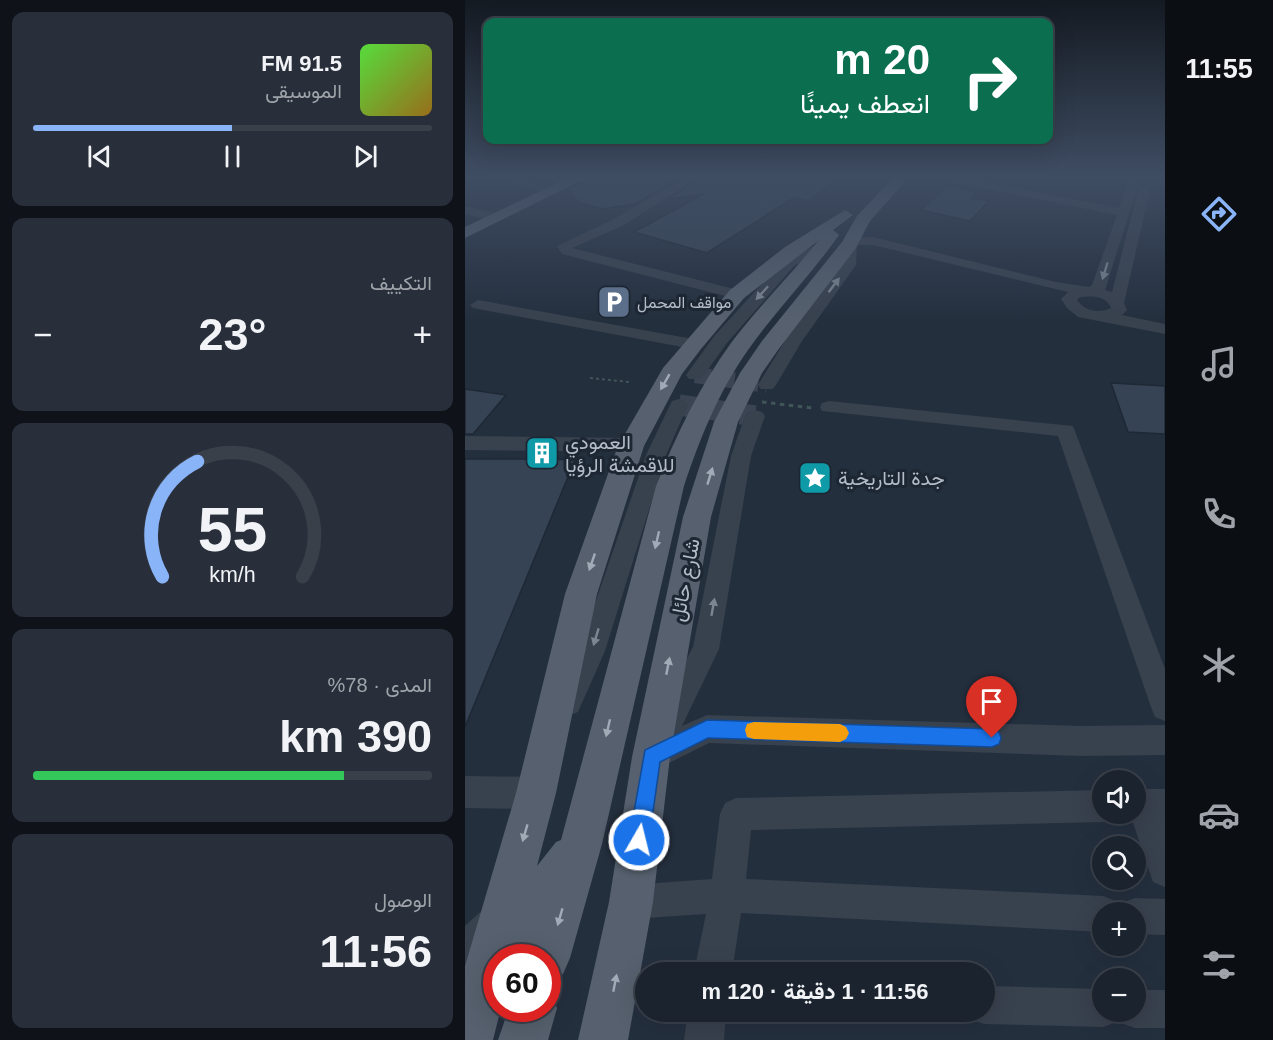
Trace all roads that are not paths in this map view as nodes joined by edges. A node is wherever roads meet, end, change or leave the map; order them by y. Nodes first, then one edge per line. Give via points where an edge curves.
1 (481, 225) edge
2 (613, 225) edge
3 (850, 225) edge
4 (856, 225) edge
5 (1119, 225) edge
6 (1137, 225) edge
7 (465, 233) edge
8 (842, 236) junction
9 (1091, 292) junction
10 (737, 294) junction
11 (1070, 303) junction
12 (1118, 304) junction
13 (478, 305) dead end
14 (1103, 316) junction
15 (1165, 320) edge
16 (1165, 329) edge
17 (693, 344) junction
18 (695, 375) dead end
19 (767, 385) dead end
20 (679, 405) dead end
21 (758, 408) road end
22 (824, 408) road end
23 (465, 443) edge
24 (633, 445) junction
25 (1165, 707) edge
26 (1165, 740) edge
27 (546, 751) junction
28 (651, 757) junction
29 (465, 792) edge
30 (536, 793) junction
31 (1148, 805) edge
32 (1092, 806) edge
33 (581, 844) junction
34 (1165, 870) edge
35 (727, 895) junction
36 (631, 902) junction
37 (1092, 913) edge
38 (1146, 916) edge
39 (1165, 917) edge
40 (500, 919) joint
41 (551, 944) edge
42 (475, 960) edge
43 (715, 962) edge
44 (995, 1005) edge
45 (1092, 1008) edge
46 (1146, 1009) edge
47 (1165, 1009) edge
48 (529, 1022) edge
49 (706, 1022) edge
50 (468, 1040) edge
51 (523, 1040) edge
52 (603, 1040) edge
53 (704, 1040) edge

1 - 7 main road
2 - 10 street via 564,246 567,251
3 - 8 main road, شارع حائل
4 - 8 main road, شارع حائل
5 -> 9 street via 1099,288
6 - 12 street
8 - 9 street
8 - 10 main road via 791,251
8 - 11 street via 867,250 1057,295
8 -> 18 street via 789,263 721,339
19 -> 8 street via 794,340 849,265
28 -> 8 main road, شارع حائل via 697,517 726,422 751,373
8 -> 33 main road, شارع حائل via 739,346 704,401 688,436 667,496
9 - 11 street via 1072,296
9 - 12 street via 1107,295
10 - 17 main road
11 - 14 street via 1087,314
12 - 14 street via 1116,313
12 - 15 street
13 - 17 street
14 - 16 street
17 -> 24 main road via 671,373
20 -> 27 street via 656,455 592,651
28 -> 21 street via 706,649 741,456
22 - 25 street via 1066,430
23 - 24 street
24 -> 27 main road via 581,594
26 - 28 street via 1081,741 707,729
27 - 30 main road
28 - 36 main road, شارع حائل
29 - 30 street
30 -> 40 main road
31 - 34 street
32 - 35 street via 735,814
33 -> 41 main road, شارع حائل
33 - 42 main road
35 - 36 street
35 - 37 street
35 - 43 street
52 -> 36 main road, شارع حائل
38 - 39 street
40 - 42 street
42 - 50 main road
44 - 45 street
46 - 47 street
48 - 51 main road
49 - 53 street

